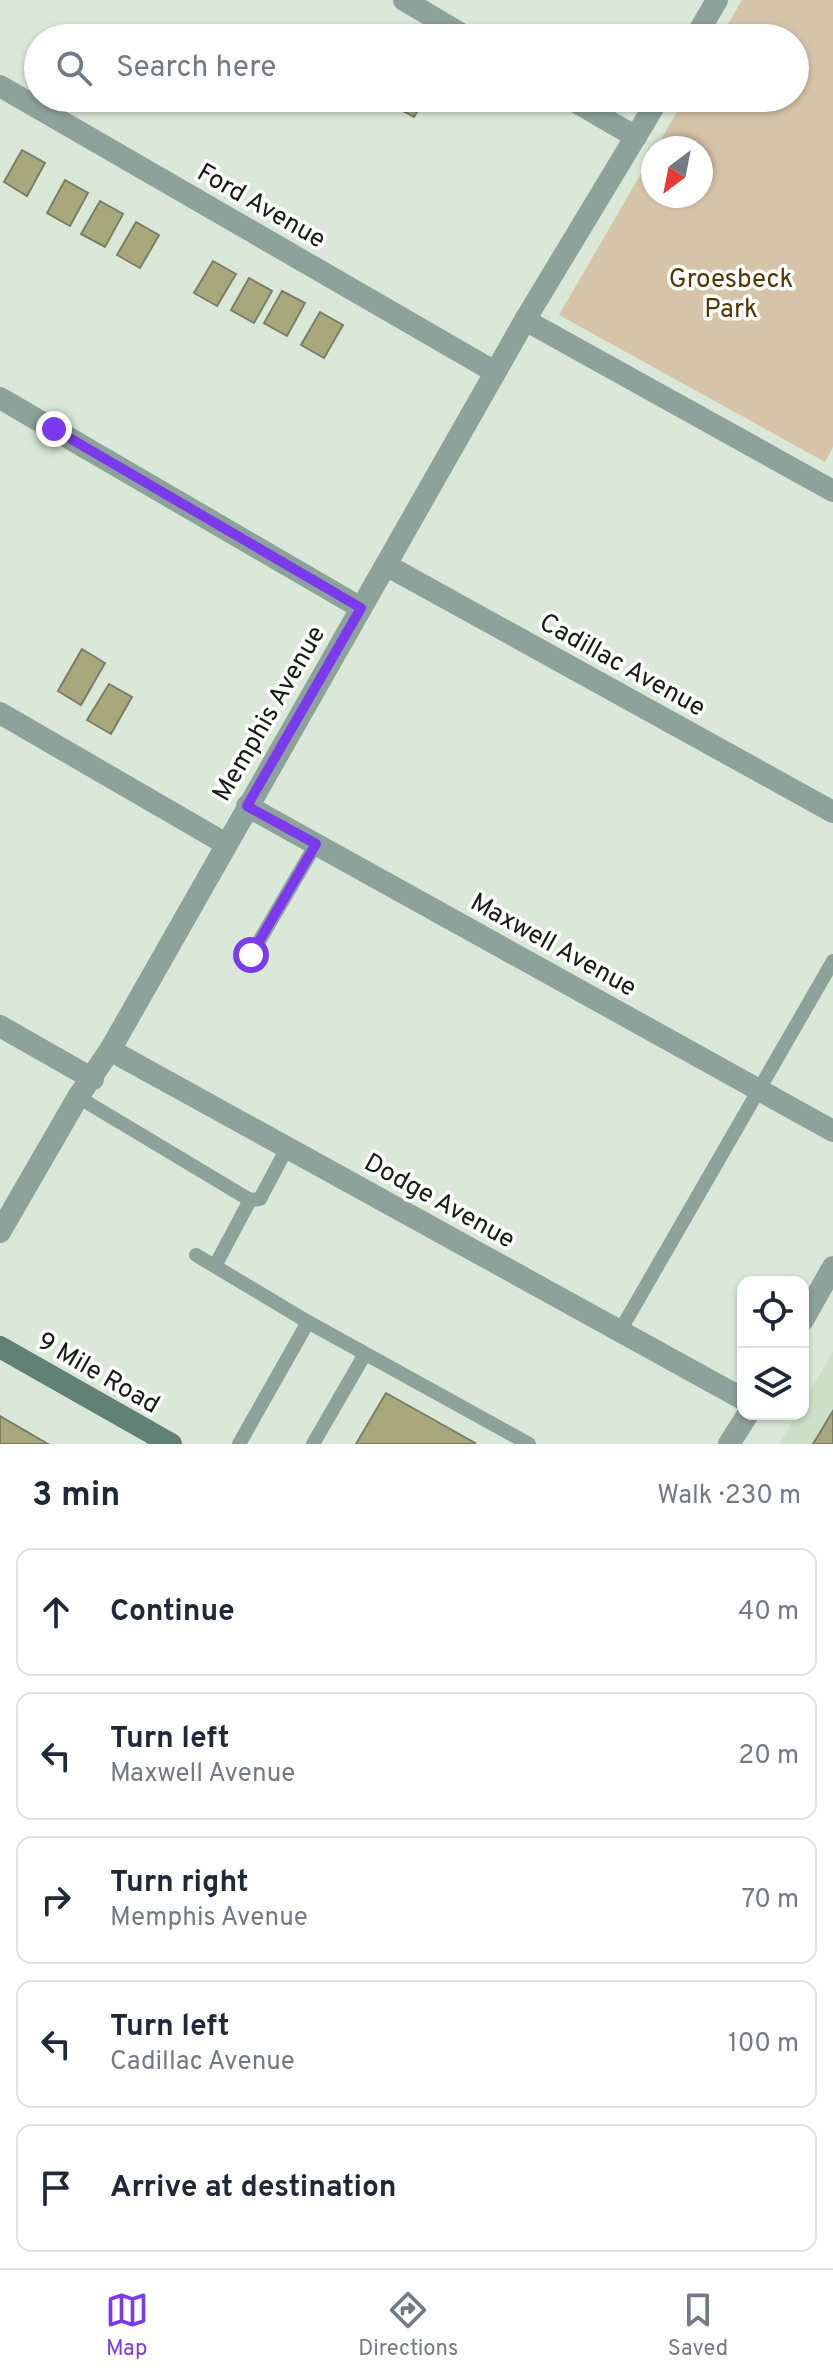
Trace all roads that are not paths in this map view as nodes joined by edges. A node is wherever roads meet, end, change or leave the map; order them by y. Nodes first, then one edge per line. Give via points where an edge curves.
1 (404, 0) edge
2 (717, 0) edge
3 (444, 24) edge
4 (703, 24) edge
5 (0, 86) edge
6 (24, 100) edge
7 (45, 112) edge
8 (593, 112) edge
9 (651, 112) edge
10 (636, 137) junction
11 (525, 320) junction
12 (495, 372) junction
13 (0, 398) edge
14 (833, 491) edge
15 (386, 565) junction
16 (361, 608) junction
17 (0, 713) edge
18 (247, 806) junction
19 (833, 812) edge
20 (226, 844) junction
21 (316, 844) junction
22 (251, 955) dead end
23 (833, 961) edge
24 (0, 1026) edge
25 (110, 1050) junction
26 (93, 1079) junction
27 (758, 1089) junction
28 (78, 1097) junction
29 (833, 1131) edge
30 (287, 1148) junction
31 (250, 1200) junction
32 (0, 1232) edge
33 (196, 1255) dead end
34 (215, 1266) junction
35 (833, 1267) edge
36 (809, 1309) edge
37 (308, 1322) junction
38 (620, 1331) junction
39 (0, 1347) edge
40 (365, 1354) junction
41 (737, 1396) edge
42 (744, 1420) edge
43 (171, 1444) edge
44 (239, 1444) edge
45 (313, 1444) edge
46 (529, 1444) edge
47 (729, 1444) edge

1 - 3 street
2 - 4 street
5 - 6 street, Ford Avenue
7 - 12 street, Ford Avenue
8 - 10 street
9 - 10 street, Memphis Avenue
10 - 11 street, Memphis Avenue
11 - 12 street, Memphis Avenue
11 - 14 street
12 - 15 street, Memphis Avenue
13 - 16 street
15 - 16 street, Memphis Avenue
15 - 19 street, Cadillac Avenue
16 - 18 street, Memphis Avenue
17 - 20 street
18 - 20 street, Memphis Avenue
18 - 21 street, Maxwell Avenue
20 - 25 street, Memphis Avenue
21 - 22 lane
21 - 27 street, Maxwell Avenue
23 - 27 lane
24 - 26 street
25 - 26 street, Memphis Avenue
25 - 30 street, Dodge Avenue
26 - 28 street, Memphis Avenue
27 - 29 street, Maxwell Avenue
27 - 38 lane
28 - 31 lane
28 - 32 street, Memphis Avenue
30 - 31 lane via 260,1199
30 - 38 street, Dodge Avenue
31 - 34 lane
33 - 34 lane
34 - 37 lane
35 - 36 street
37 - 40 lane
37 - 44 lane
38 - 41 street, Dodge Avenue
39 - 43 main road, 9 Mile Road
40 - 45 lane
40 - 46 lane
42 - 47 street

